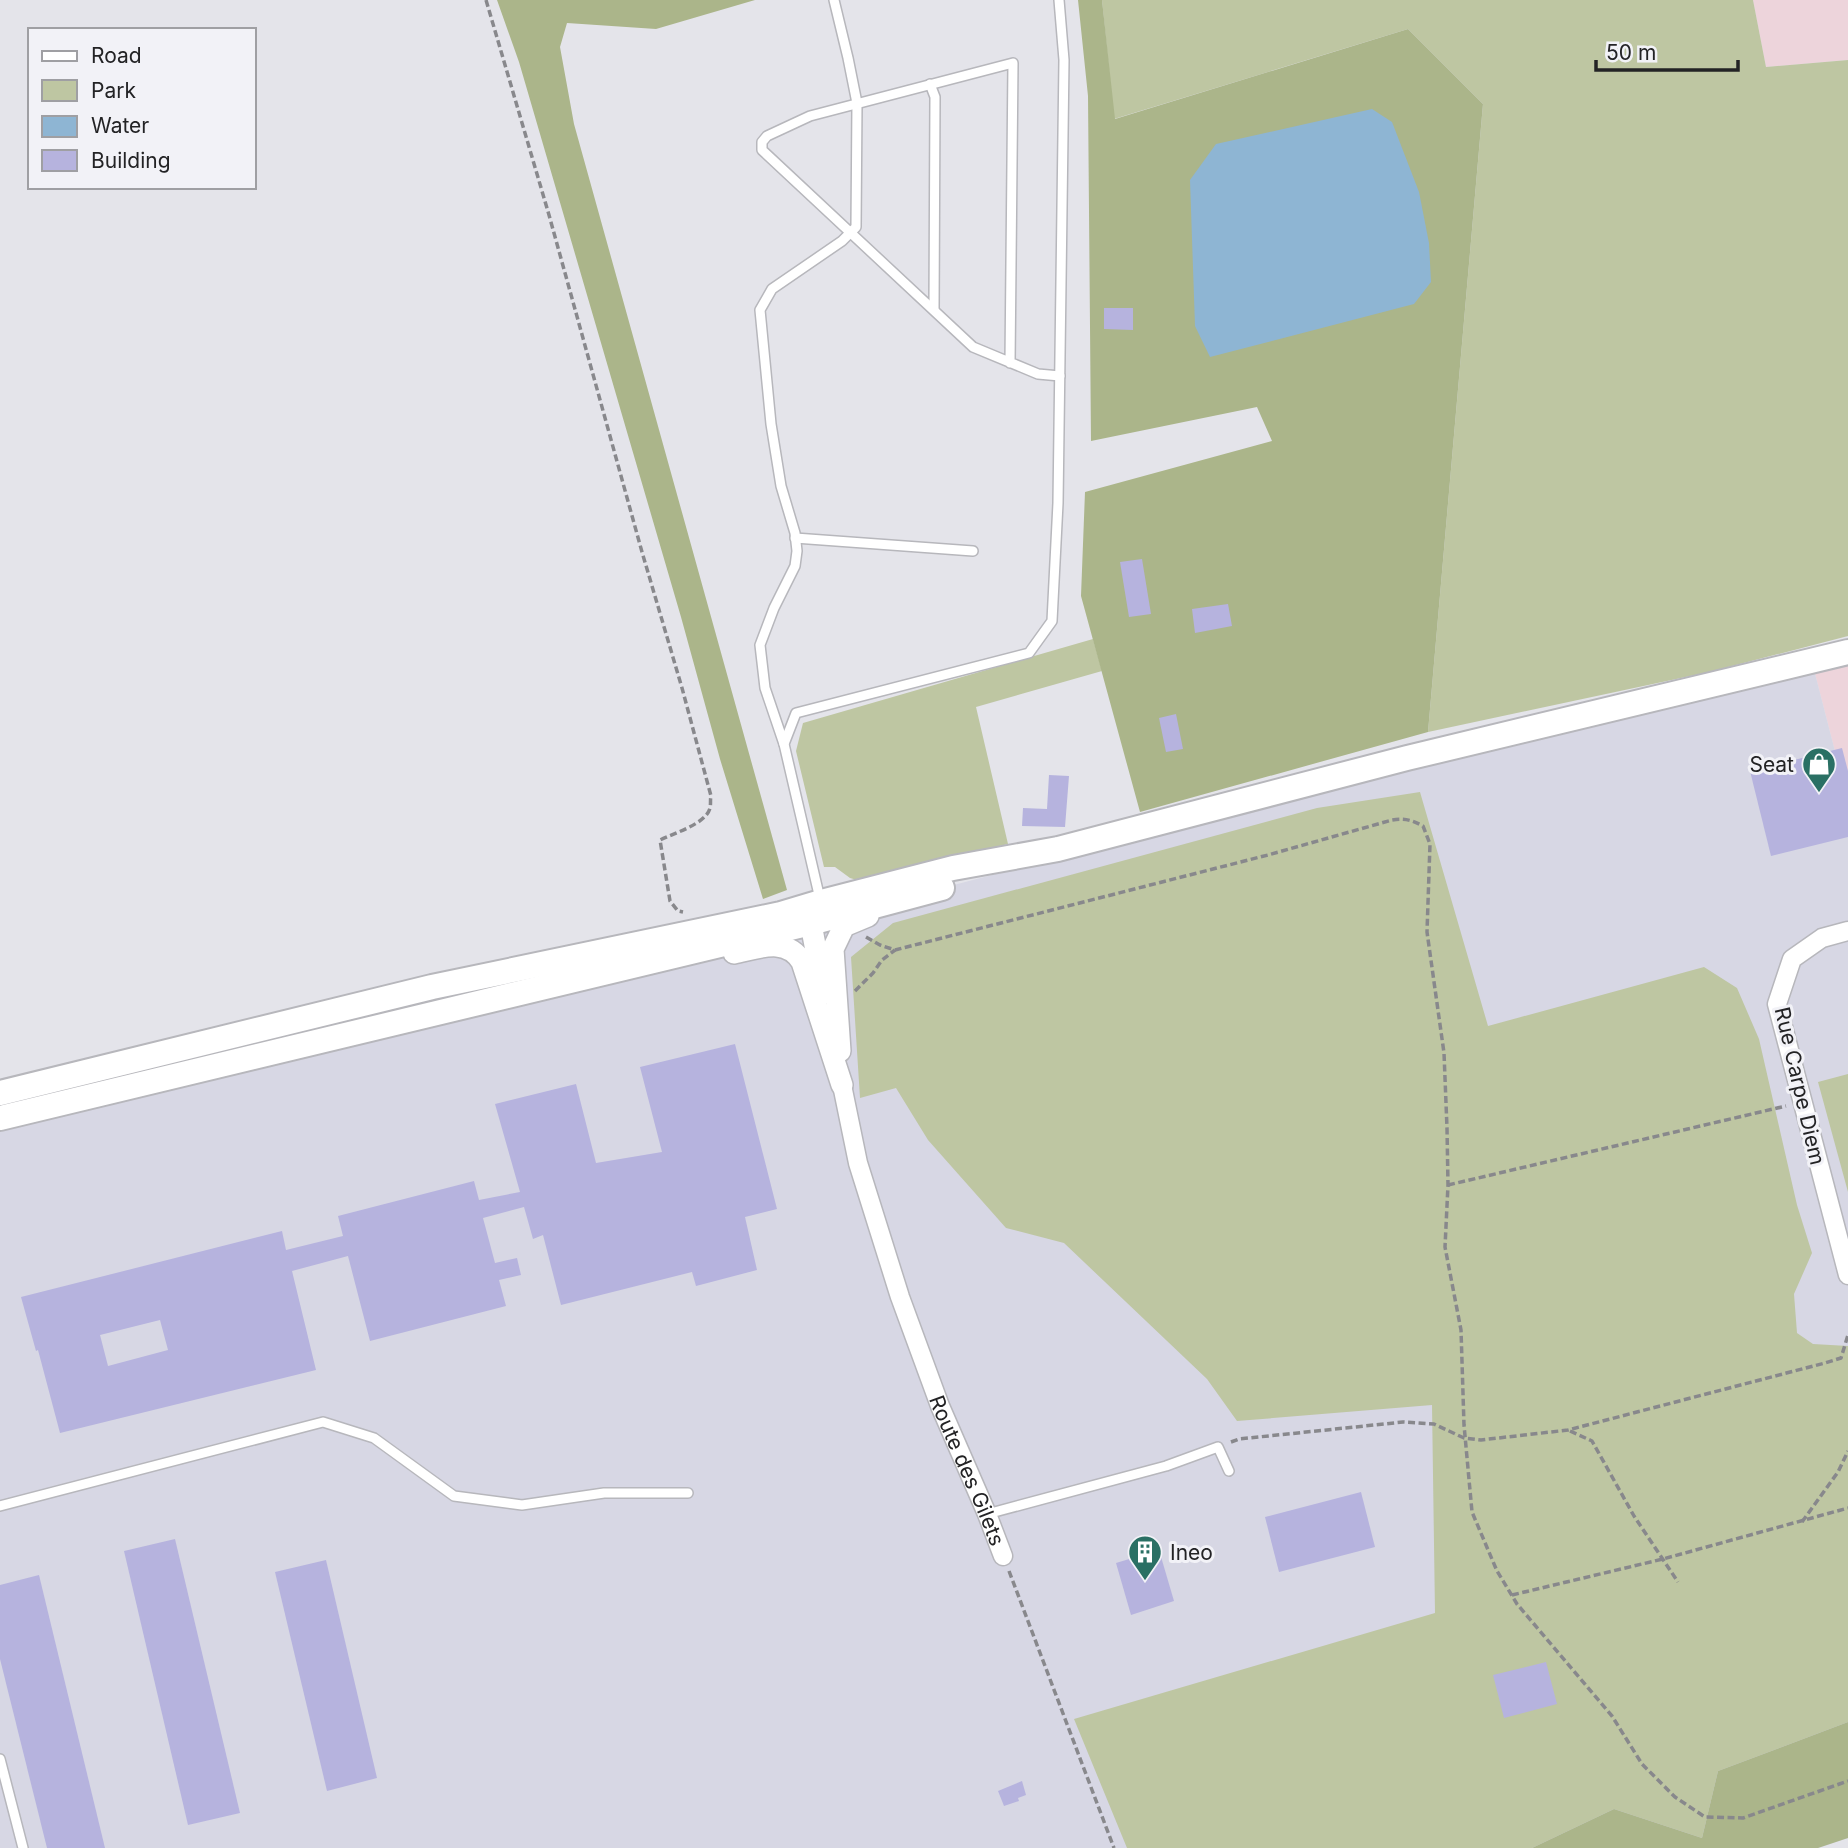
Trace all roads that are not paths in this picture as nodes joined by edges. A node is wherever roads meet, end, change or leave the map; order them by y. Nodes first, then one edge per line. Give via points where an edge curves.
1 (834, 0) edge
2 (1059, 0) edge
3 (930, 84) junction
4 (857, 103) junction
5 (850, 232) junction
6 (934, 310) junction
7 (1010, 363) junction
8 (1060, 376) junction
9 (795, 538) junction
10 (973, 551) dead end
11 (1848, 652) edge
12 (784, 744) junction
13 (1058, 849) junction
14 (923, 893) junction
15 (816, 912) junction
16 (1848, 930) edge
17 (656, 960) junction
18 (842, 1085) junction
19 (0, 1093) edge
20 (0, 1118) edge
21 (1848, 1275) edge
22 (1229, 1471) dead end
23 (688, 1493) dead end
24 (0, 1506) edge
25 (987, 1514) junction
26 (1003, 1556) road end
27 (0, 1759) edge
28 (23, 1848) edge

1 - 4 lane
2 - 8 lane via 1064,60
3 - 4 lane
3 - 6 lane via 935,97
3 - 7 lane via 1013,63
4 - 5 lane via 856,227
4 - 5 lane via 810,116 762,142 762,150
5 - 6 lane
5 - 9 lane via 772,289 760,310 781,486
6 - 7 lane via 974,347
7 - 8 lane via 1038,374
8 - 12 lane via 1052,621 1029,653 796,713
9 - 10 lane
9 - 12 lane via 795,566 760,645 765,688
11 - 13 main road via 1407,758
12 - 15 lane
13 - 14 main road
13 - 15 main road via 953,868
14 - 15 main road
14 - 18 street, Route des Gilets via 844,926 833,949
15 - 17 main road
15 - 18 street, Route des Gilets
15 - 19 main road via 781,914 432,987
16 - 21 street, Rue Carpe Diem via 1822,938 1792,958 1777,1004
17 - 18 street, Route des Gilets via 697,961 775,945 797,953
17 - 20 main road
18 - 25 street, Route des Gilets via 858,1163 900,1297
22 - 25 lane via 1218,1447 1166,1466
23 - 24 lane via 604,1493 522,1505 454,1496 374,1438 323,1422
25 - 26 street, Route des Gilets
27 - 28 lane

